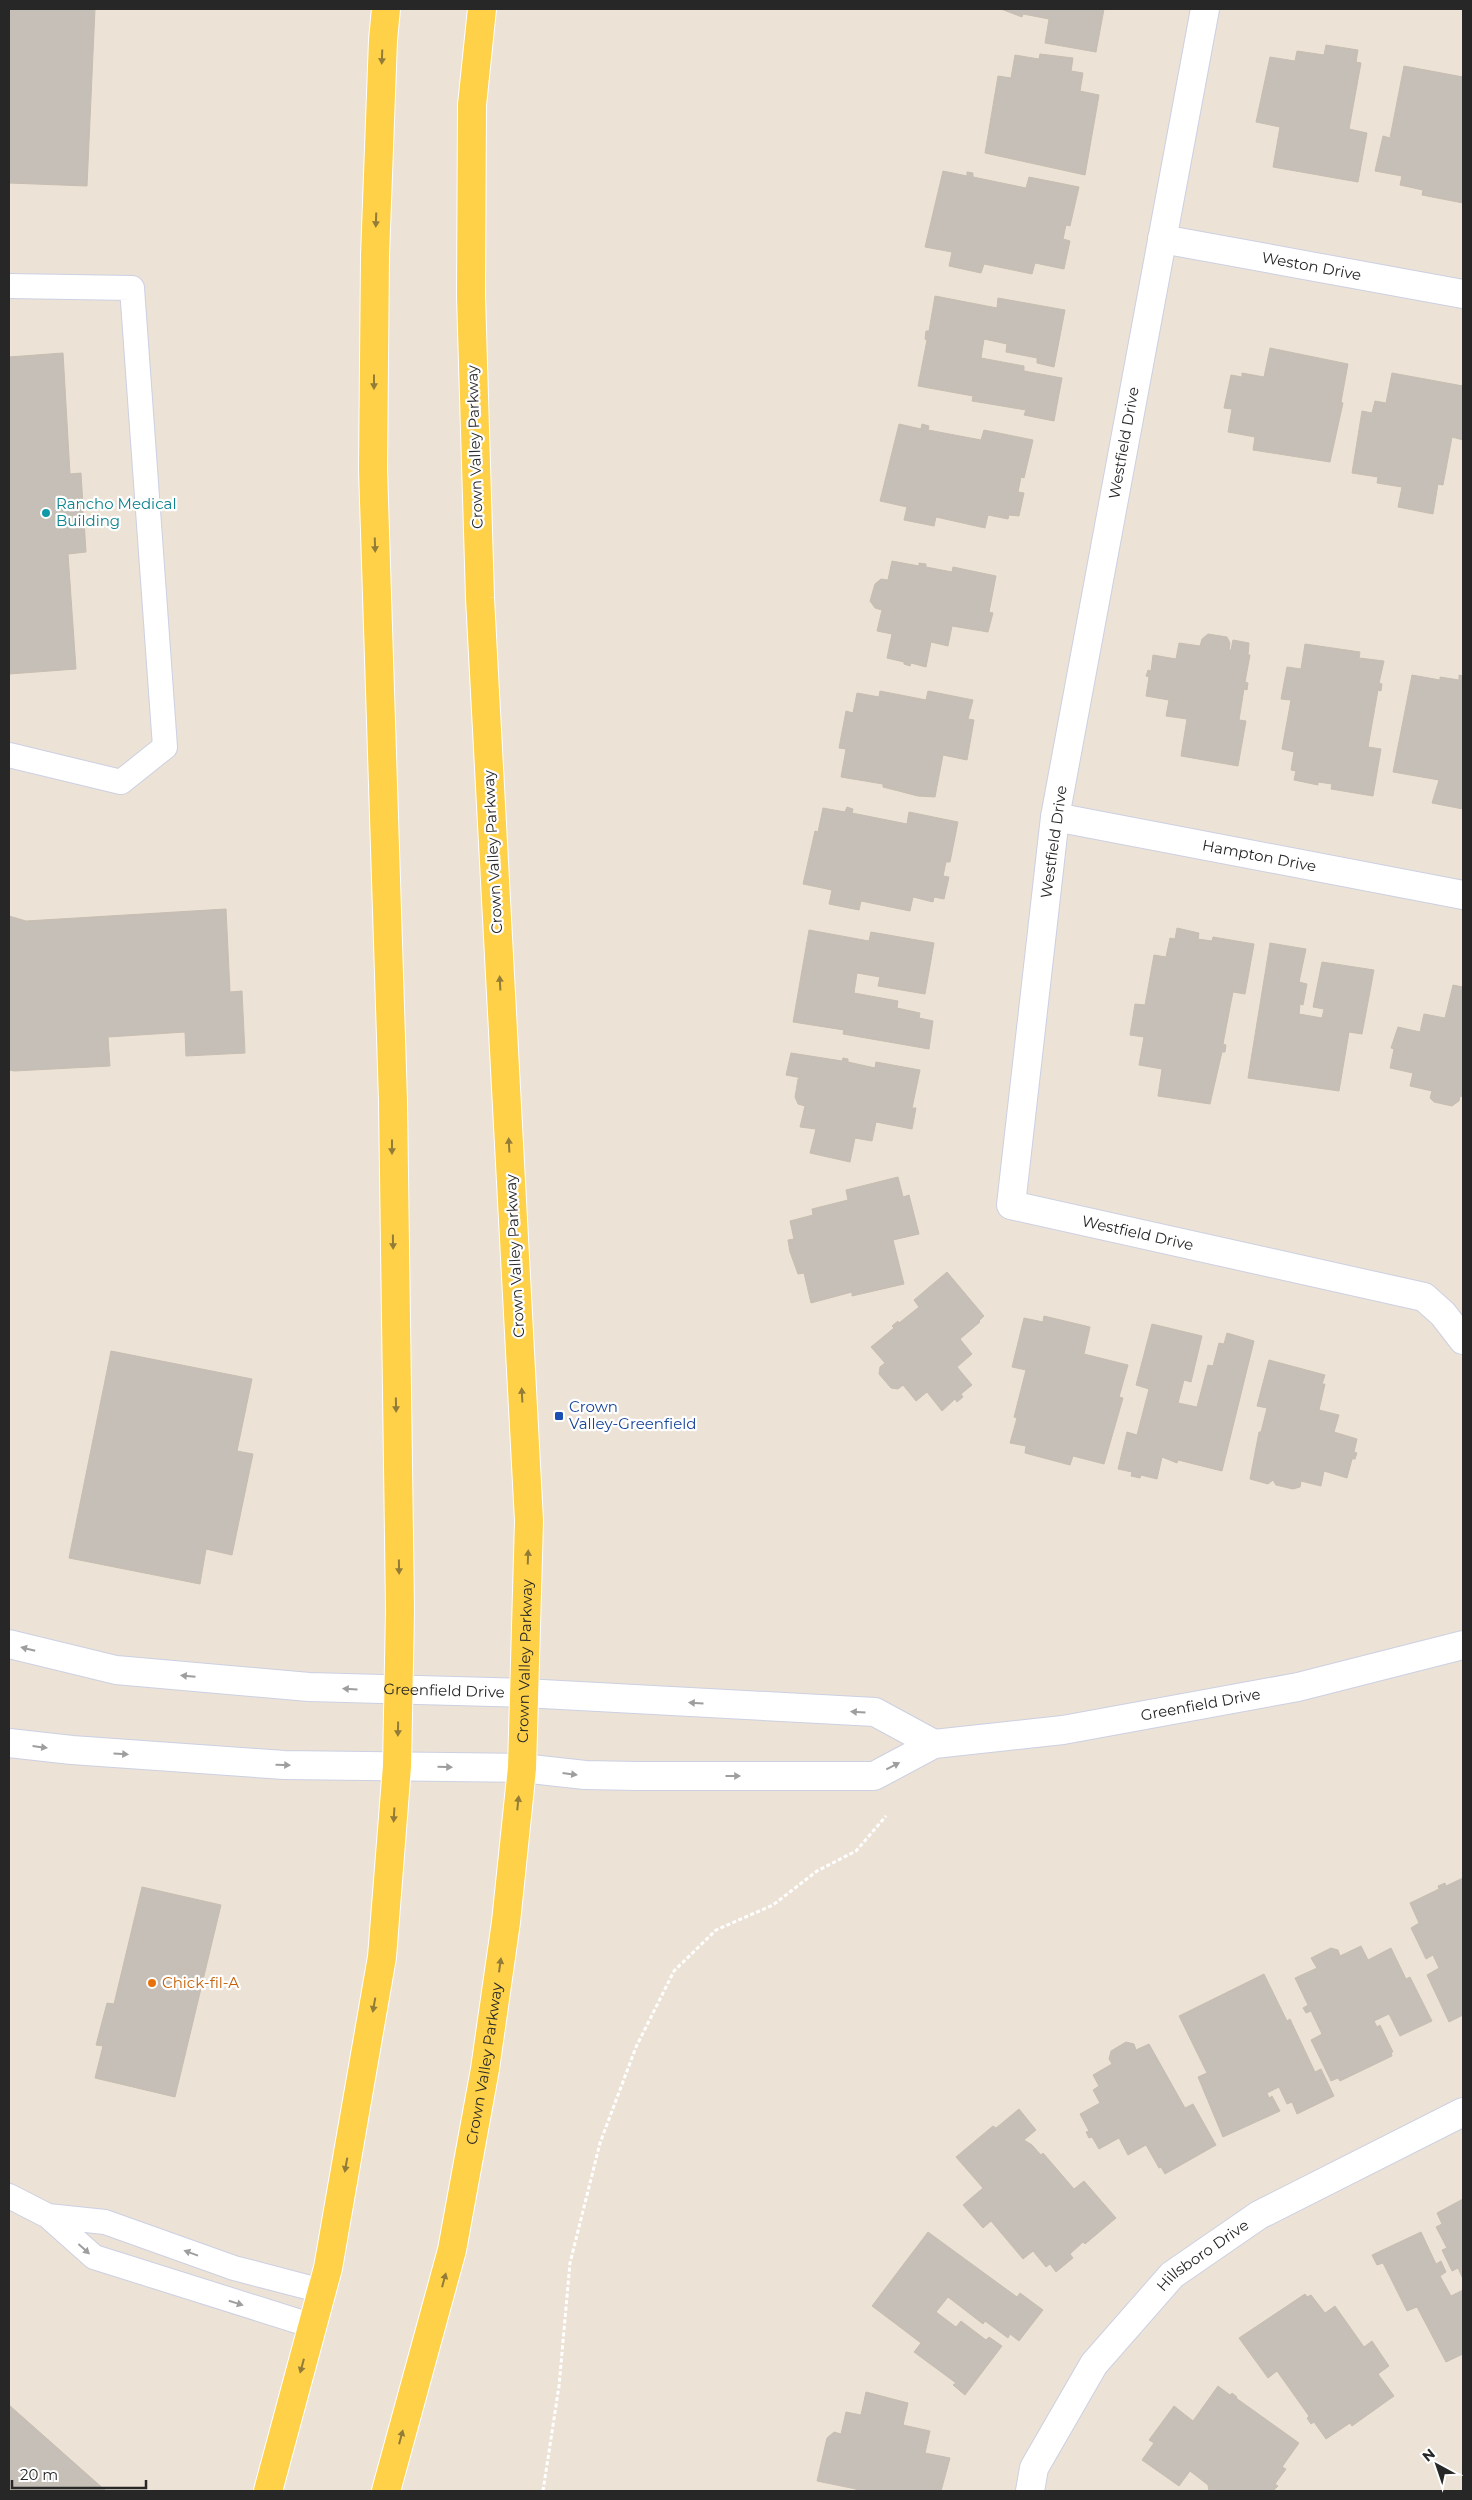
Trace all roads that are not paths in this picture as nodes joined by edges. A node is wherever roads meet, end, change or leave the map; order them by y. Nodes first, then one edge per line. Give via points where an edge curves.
1 (386, 9) edge
2 (482, 9) edge
3 (1205, 9) edge
4 (1162, 239) junction
5 (9, 286) edge
6 (1463, 294) edge
7 (9, 755) edge
8 (1055, 816) junction
9 (1463, 895) edge
10 (1463, 1340) edge
11 (9, 1644) edge
12 (1463, 1645) edge
13 (398, 1691) junction
14 (524, 1693) junction
15 (9, 1743) edge
16 (934, 1744) junction
17 (397, 1766) junction
18 (522, 1768) junction
19 (1463, 2112) edge
20 (9, 2196) edge
21 (48, 2216) junction
22 (322, 2291) junction
23 (313, 2326) junction
24 (268, 2491) edge
25 (386, 2491) edge
26 (1030, 2491) edge

1 -> 13 main road via 374,256 373,469 393,1101 400,1610
14 -> 2 main road, Crown Valley Parkway via 529,1521 480,598 471,296 472,104
3 - 4 street, Westfield Drive
4 - 6 street, Weston Drive
4 - 8 street, Westfield Drive
5 - 7 lane via 132,288 166,747 121,782
8 - 9 street, Hampton Drive
8 - 10 street, Westfield Drive via 1011,1205 1424,1297 1444,1314
13 -> 11 street, Greenfield Drive via 309,1687 116,1670
12 - 16 street, Greenfield Drive via 1268,1692 1063,1730
13 - 14 street, Greenfield Drive
13 -> 17 main road
16 -> 14 street, Greenfield Drive via 875,1712
14 - 18 main road, Crown Valley Parkway
15 -> 17 street, Greenfield Drive via 284,1765
18 -> 16 street, Greenfield Drive via 585,1775 874,1776
17 -> 18 street, Greenfield Drive
17 -> 22 main road via 382,1957
25 -> 18 main road, Crown Valley Parkway via 452,2250 485,2069 506,1922
19 - 26 street, Hillsboro Drive via 1259,2215 1172,2275 1094,2364 1034,2468
20 - 21 lane
22 -> 21 lane via 234,2268 105,2222
21 -> 23 lane via 94,2257
22 - 23 main road
23 -> 24 main road

